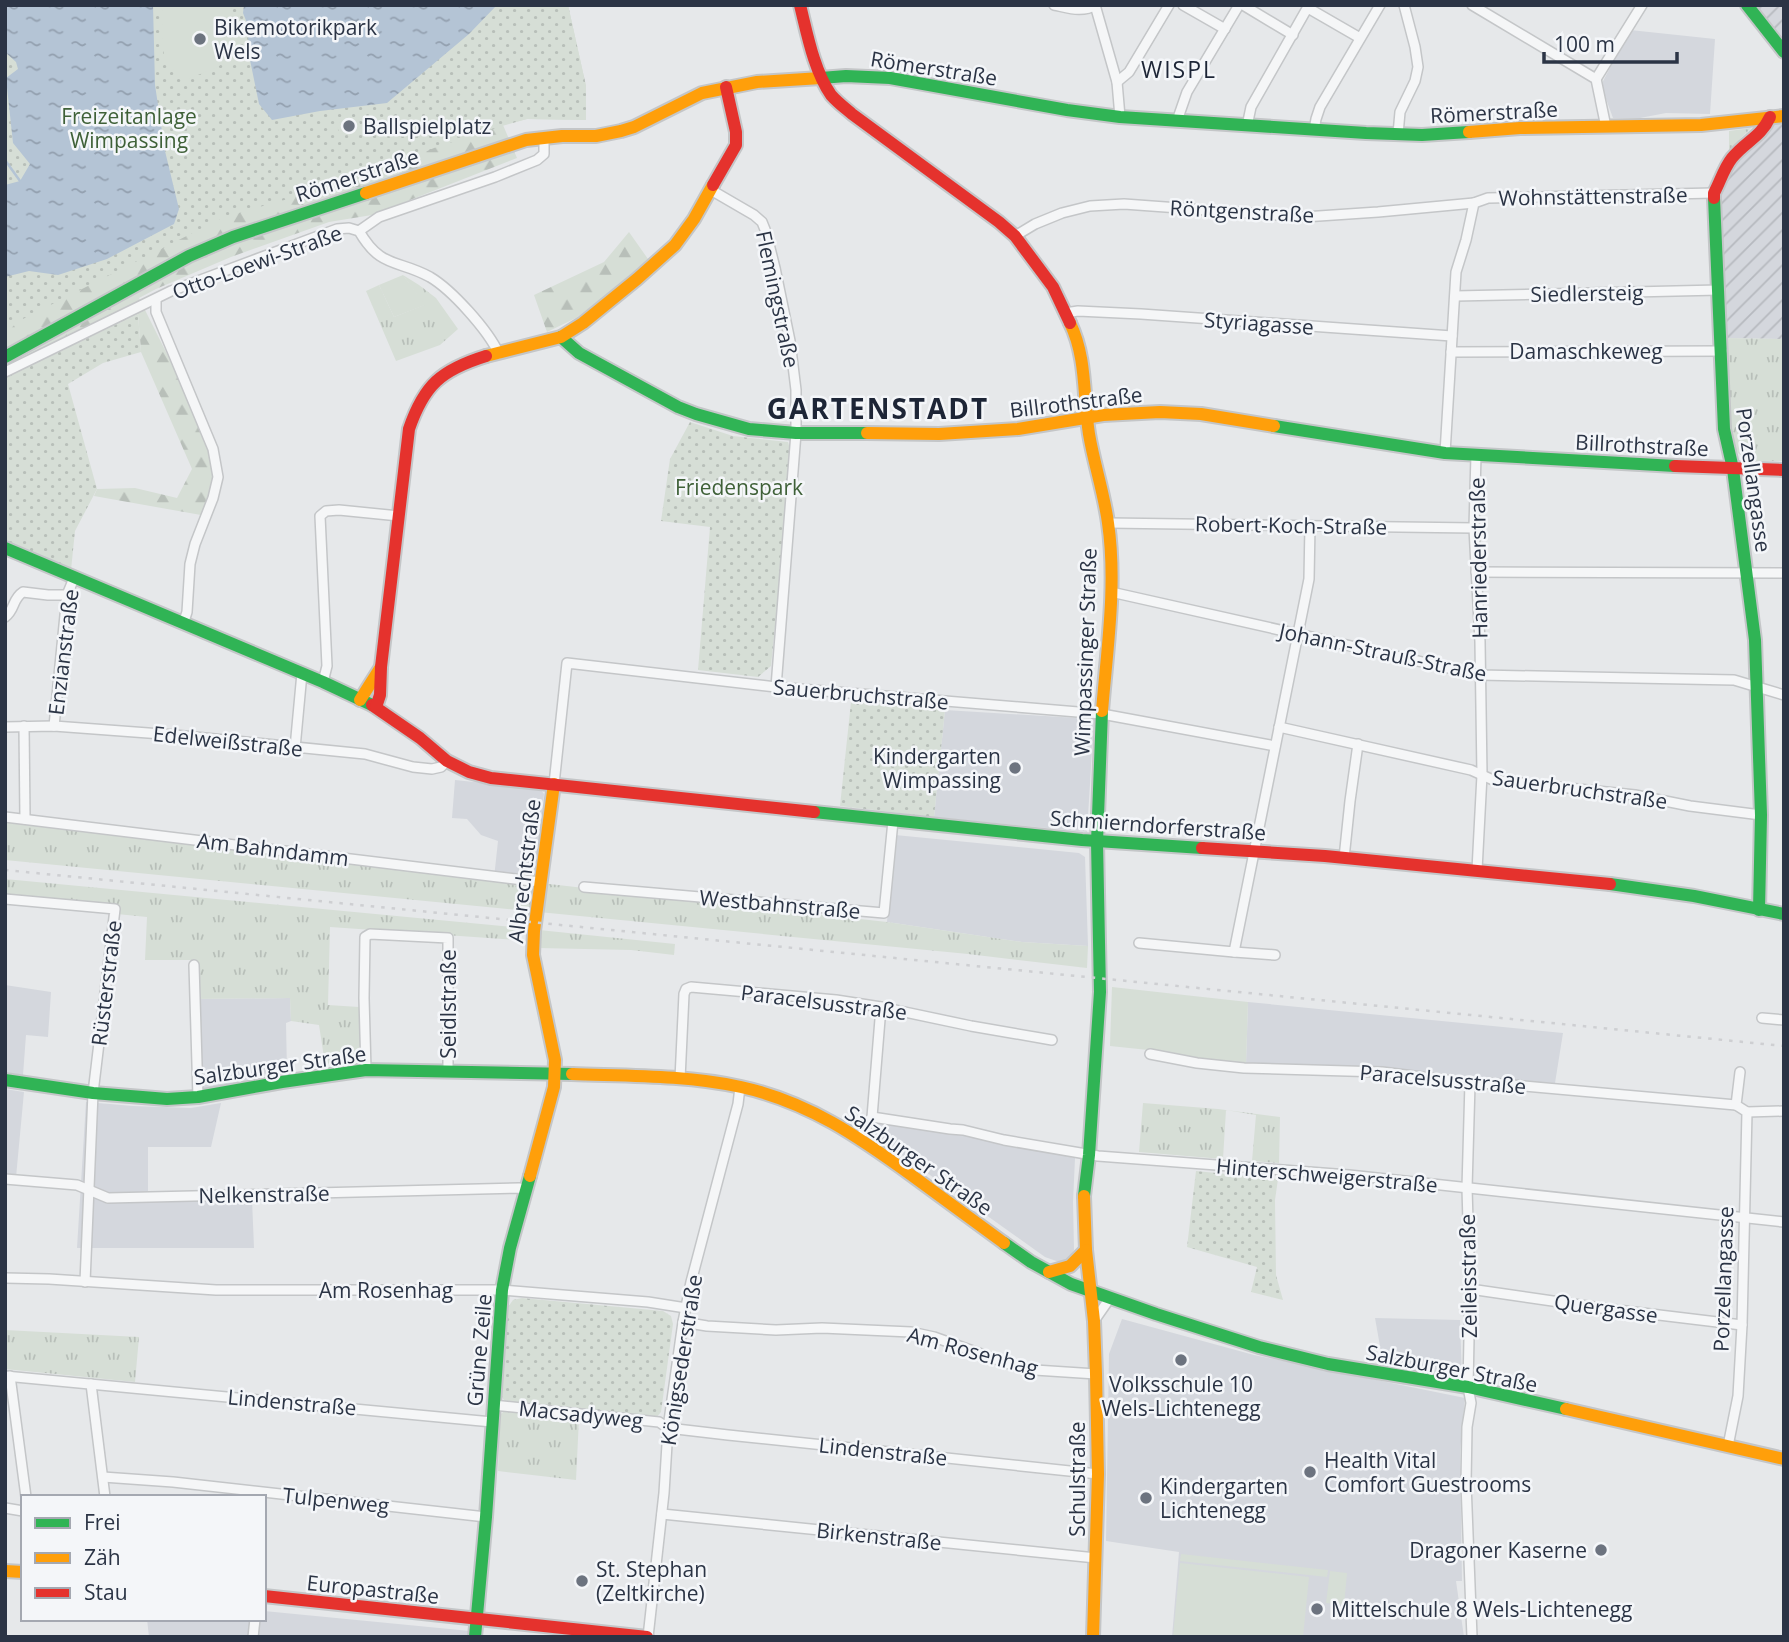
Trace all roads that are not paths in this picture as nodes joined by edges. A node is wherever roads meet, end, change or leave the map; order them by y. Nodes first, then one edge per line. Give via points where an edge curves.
1 (800, 5) edge
2 (1054, 5) edge
3 (1169, 5) edge
4 (1183, 5) edge
5 (1241, 5) edge
6 (1380, 5) edge
7 (1404, 5) edge
8 (1472, 5) edge
9 (1642, 5) edge
10 (1747, 5) edge
11 (1095, 6) edge
12 (1309, 7) edge
13 (1225, 29) junction
14 (1293, 34) junction
15 (1360, 38) junction
16 (1784, 52) edge
17 (821, 77) junction
18 (1596, 79) junction
19 (1117, 82) junction
20 (726, 87) junction
21 (1784, 116) edge
22 (1120, 117) junction
23 (1770, 117) junction
24 (1178, 121) junction
25 (1247, 126) junction
26 (1606, 127) junction
27 (1314, 130) junction
28 (1398, 134) junction
29 (544, 137) junction
30 (711, 190) junction
31 (1714, 193) junction
32 (1474, 203) junction
33 (359, 231) junction
34 (1015, 236) junction
35 (1719, 290) junction
36 (1455, 296) junction
37 (156, 300) junction
38 (1065, 313) junction
39 (1452, 336) junction
40 (561, 337) junction
41 (1721, 351) junction
42 (1451, 352) junction
43 (499, 354) junction
44 (5, 357) edge
45 (5, 372) edge
46 (1088, 417) junction
47 (796, 433) junction
48 (1445, 453) junction
49 (1476, 455) junction
50 (1732, 469) junction
51 (1784, 470) edge
52 (399, 516) junction
53 (1108, 523) junction
54 (1310, 525) junction
55 (1474, 528) junction
56 (5, 548) edge
57 (1476, 572) junction
58 (1747, 573) junction
59 (1784, 573) edge
60 (74, 578) junction
61 (1111, 592) junction
62 (67, 595) junction
63 (5, 618) edge
64 (183, 624) junction
65 (1297, 634) junction
66 (381, 667) junction
67 (302, 673) junction
68 (1480, 675) junction
69 (323, 682) junction
70 (1756, 686) junction
71 (776, 687) junction
72 (1784, 695) edge
73 (360, 700) junction
74 (376, 708) junction
75 (1102, 714) junction
76 (24, 726) junction
77 (54, 726) junction
78 (5, 727) edge
79 (1279, 727) junction
80 (1359, 744) junction
81 (1275, 746) junction
82 (295, 748) junction
83 (447, 761) junction
84 (1482, 775) junction
85 (554, 785) junction
86 (1761, 815) junction
87 (5, 817) edge
88 (25, 819) junction
89 (894, 821) junction
90 (1097, 842) junction
91 (1254, 851) junction
92 (1344, 858) junction
93 (1477, 870) junction
94 (540, 882) junction
95 (584, 887) dead end
96 (5, 899) edge
97 (1759, 910) junction
98 (1784, 914) edge
99 (1139, 943) dead end
100 (1234, 952) junction
101 (1275, 955) dead end
102 (194, 965) dead end
103 (881, 1007) junction
104 (1762, 1018) dead end
105 (1784, 1020) edge
106 (1052, 1040) dead end
107 (1150, 1054) dead end
108 (366, 1070) junction
109 (448, 1071) junction
110 (1740, 1072) dead end
111 (555, 1073) junction
112 (680, 1079) junction
113 (5, 1080) edge
114 (1470, 1083) junction
115 (740, 1087) junction
116 (93, 1093) junction
117 (198, 1097) junction
118 (1736, 1105) junction
119 (1784, 1111) edge
120 (1747, 1112) junction
121 (872, 1117) junction
122 (860, 1138) junction
123 (1089, 1155) junction
124 (5, 1179) edge
125 (1467, 1188) junction
126 (526, 1189) junction
127 (90, 1190) junction
128 (1744, 1218) junction
129 (1784, 1222) edge
130 (1086, 1250) junction
131 (1049, 1272) junction
132 (5, 1278) edge
133 (85, 1282) junction
134 (1470, 1289) junction
135 (502, 1290) junction
136 (1091, 1292) junction
137 (1110, 1298) junction
138 (686, 1308) junction
139 (1094, 1321) junction
140 (683, 1322) junction
141 (1742, 1325) junction
142 (1096, 1374) junction
143 (8, 1376) edge
144 (91, 1384) junction
145 (1468, 1387) junction
146 (493, 1405) junction
147 (492, 1422) junction
148 (668, 1428) junction
149 (1728, 1446) junction
150 (1784, 1459) edge
151 (1098, 1474) junction
152 (103, 1477) junction
153 (26, 1495) edge
154 (105, 1495) edge
155 (662, 1514) junction
156 (486, 1517) junction
157 (1096, 1558) junction
158 (266, 1596) edge
159 (477, 1620) junction
160 (475, 1637) edge
161 (647, 1637) edge
162 (1093, 1637) edge
163 (1472, 1637) edge

1 - 17 street, Wimpassinger Straße
2 - 11 street via 1080,10
3 - 19 street via 1129,72
4 - 13 street
5 - 13 street
5 - 14 street
6 - 15 street
7 - 28 street via 1418,67 1400,112
8 - 18 street
9 - 18 street
10 - 16 street
11 - 19 street
12 - 14 street
12 - 15 street
13 - 24 street via 1187,92
14 - 25 street via 1251,107
15 - 27 street via 1320,107
17 - 20 street, Römerstraße
17 - 22 street, Römerstraße via 890,78
17 - 34 street, Wimpassinger Straße via 832,96 852,114
18 - 26 street
19 - 22 street
20 - 29 street, Römerstraße via 702,93 621,131
20 - 30 street via 736,145
21 - 23 street, Römerstraße
22 - 24 street, Römerstraße
23 - 26 street, Römerstraße via 1701,125
23 - 31 street, Porzellangasse via 1764,130 1730,160
24 - 25 street, Römerstraße
25 - 27 street, Römerstraße
26 - 28 street, Römerstraße
27 - 28 street, Römerstraße
29 - 33 street, Otto-Loewi-Straße via 544,154 537,160 379,217
29 - 44 street, Römerstraße via 495,149 233,237 189,256
30 - 40 street via 675,245
30 - 47 street, Flemingstraße via 754,215 766,232 790,341
31 - 32 street, Wohnstättenstraße via 1488,198
31 - 35 street, Porzellangasse
32 - 34 street, Röntgenstraße via 1304,217 1124,204 1090,206 1062,213
32 - 36 street, Wohnstättenstraße via 1456,272
33 - 37 street, Otto-Loewi-Straße via 337,229
33 - 43 street, Otto-Loewi-Straße via 383,259 447,289
34 - 38 street, Wimpassinger Straße via 1053,288
35 - 36 street, Siedlersteig
35 - 41 street, Porzellangasse
36 - 39 street, Wohnstättenstraße
37 - 45 street, Otto-Loewi-Straße
37 - 64 street, Otto-Loewi-Straße via 156,312 214,449 218,477 194,544
38 - 39 street, Styriagasse via 1141,314
38 - 46 street, Wimpassinger Straße via 1078,340
39 - 42 street, Wohnstättenstraße
40 - 43 street
40 - 47 street, Billrothstraße via 579,353 684,410 749,429
41 - 42 street, Damaschkeweg
41 - 50 street, Porzellangasse via 1724,429
42 - 48 street, Wohnstättenstraße
43 - 52 street via 454,367 439,377 414,409
46 - 47 street, Billrothstraße via 992,432
46 - 48 street, Billrothstraße via 1191,413
46 - 53 street, Wimpassinger Straße
47 - 71 street, Flemingstraße
48 - 49 street, Billrothstraße
49 - 50 street, Billrothstraße
49 - 55 street, Hanriederstraße
50 - 51 street, Billrothstraße
50 - 58 street, Porzellangasse
52 - 66 street
52 - 69 street via 339,510 320,516 327,666
53 - 54 street, Robert-Koch-Straße
53 - 61 street, Wimpassinger Straße
54 - 55 street, Robert-Koch-Straße
54 - 65 street via 1309,579
55 - 57 street, Hanriederstraße
56 - 60 street, Albrechtstraße
57 - 58 street
57 - 68 street, Hanriederstraße
58 - 59 street
58 - 70 street, Porzellangasse
60 - 62 street, Enzianstraße
60 - 64 street, Albrechtstraße
61 - 65 street, Johann-Strauß-Straße
61 - 75 street, Wimpassinger Straße
62 - 63 street via 23,592
62 - 77 street, Enzianstraße
64 - 67 street, Albrechtstraße
65 - 68 street, Johann-Strauß-Straße
65 - 79 street
66 - 73 street
66 - 74 street
67 - 69 street, Albrechtstraße
67 - 82 street
68 - 70 street, Johann-Strauß-Straße via 1734,680
68 - 84 street, Hanriederstraße
69 - 73 street, Albrechtstraße
70 - 72 street, Johann-Strauß-Straße
70 - 86 street, Porzellangasse
71 - 75 street, Sauerbruchstraße
71 - 85 street, Sauerbruchstraße via 567,663
73 - 74 street, Albrechtstraße
74 - 83 street, Albrechtstraße
75 - 81 street, Sauerbruchstraße
75 - 90 street, Wimpassinger Straße
76 - 77 street, Edelweißstraße
76 - 78 street, Edelweißstraße
76 - 88 street, Enzianstraße
77 - 82 street, Edelweißstraße
79 - 80 street, Sauerbruchstraße
79 - 81 street
80 - 84 street, Sauerbruchstraße
80 - 92 street
81 - 91 street
82 - 83 street, Edelweißstraße via 365,754 432,769
83 - 85 street, Albrechtstraße via 491,778
84 - 86 street, Sauerbruchstraße
84 - 93 street, Hanriederstraße
85 - 89 street, Schmierndorferstraße
85 - 94 street, Albrechtstraße
86 - 97 street, Porzellangasse
87 - 88 street, Am Bahndamm
88 - 94 street, Am Bahndamm
89 - 90 street, Schmierndorferstraße
89 - 95 street, Westbahnstraße via 884,913
90 - 91 street, Schmierndorferstraße
90 - 123 street, Wimpassinger Straße via 1100,992
91 - 92 street, Schmierndorferstraße
91 - 100 street
92 - 93 street, Schmierndorferstraße
93 - 97 street, Schmierndorferstraße via 1638,887
94 - 111 street, Albrechtstraße via 533,955
96 - 116 street, Rüsterstraße via 115,909
97 - 98 street, Schmierndorferstraße
99 - 100 street
100 - 101 street
102 - 117 street
103 - 106 street, Paracelsusstraße
103 - 112 street, Paracelsusstraße via 691,986 684,994
103 - 121 street
104 - 105 street
107 - 114 street, Paracelsusstraße via 1244,1068 1382,1072
108 - 109 street, Salzburger Straße
108 - 109 street, Seidlstraße via 365,937 370,934 448,938
108 - 117 street, Salzburger Straße
109 - 111 street, Salzburger Straße
110 - 118 street
111 - 112 street, Salzburger Straße
111 - 126 street, Grüne Zeile
112 - 115 street, Salzburger Straße
113 - 116 street, Salzburger Straße
114 - 118 street, Paracelsusstraße
114 - 125 street, Zeileisstraße
115 - 122 street, Salzburger Straße via 800,1106
115 - 138 street, Königsederstraße
116 - 117 street, Salzburger Straße
116 - 127 street
118 - 120 street
119 - 120 street
120 - 128 street, Porzellangasse
121 - 122 street
121 - 123 street, Hinterschweigerstraße
122 - 131 street, Salzburger Straße
123 - 125 street, Hinterschweigerstraße
123 - 130 street, Wimpassinger Straße via 1083,1202
124 - 127 street, Nelkenstraße
125 - 128 street, Hinterschweigerstraße
125 - 134 street, Zeileisstraße
126 - 127 street, Nelkenstraße via 108,1198
126 - 135 street, Grüne Zeile
127 - 133 street
128 - 129 street, Hinterschweigerstraße
128 - 141 street, Porzellangasse
130 - 131 street via 1070,1266
130 - 136 street, Wimpassinger Straße
131 - 136 street, Salzburger Straße
132 - 133 street, Am Rosenhag
133 - 135 street, Am Rosenhag via 216,1290
134 - 141 street, Quergasse
134 - 145 street, Zeileisstraße
135 - 138 street, Am Rosenhag
135 - 146 street, Grüne Zeile
136 - 137 street, Salzburger Straße
136 - 139 street, Schulstraße
137 - 139 street
137 - 145 street, Salzburger Straße via 1261,1348
138 - 140 street, Königsederstraße
139 - 142 street, Schulstraße
140 - 142 street, Am Rosenhag via 776,1330 911,1332 1018,1367
140 - 148 street, Königsederstraße
141 - 149 street, Porzellangasse via 1738,1396
142 - 151 street, Schulstraße
143 - 144 street, Lindenstraße
143 - 153 street
144 - 147 street, Lindenstraße
144 - 152 street
145 - 149 street, Salzburger Straße
145 - 163 street, Zeileisstraße via 1466,1483
146 - 147 street, Grüne Zeile
146 - 148 street, Macsadyweg via 659,1422
147 - 156 street, Grüne Zeile
148 - 151 street, Lindenstraße
148 - 155 street, Königsederstraße
149 - 150 street, Salzburger Straße
151 - 157 street, Schulstraße
152 - 154 street
152 - 156 street, Tulpenweg
155 - 157 street, Birkenstraße
155 - 161 street, Königsederstraße
156 - 159 street, Grüne Zeile
157 - 162 street, Schulstraße
158 - 159 street, Europastraße
159 - 160 street, Grüne Zeile
159 - 161 street, Europastraße

